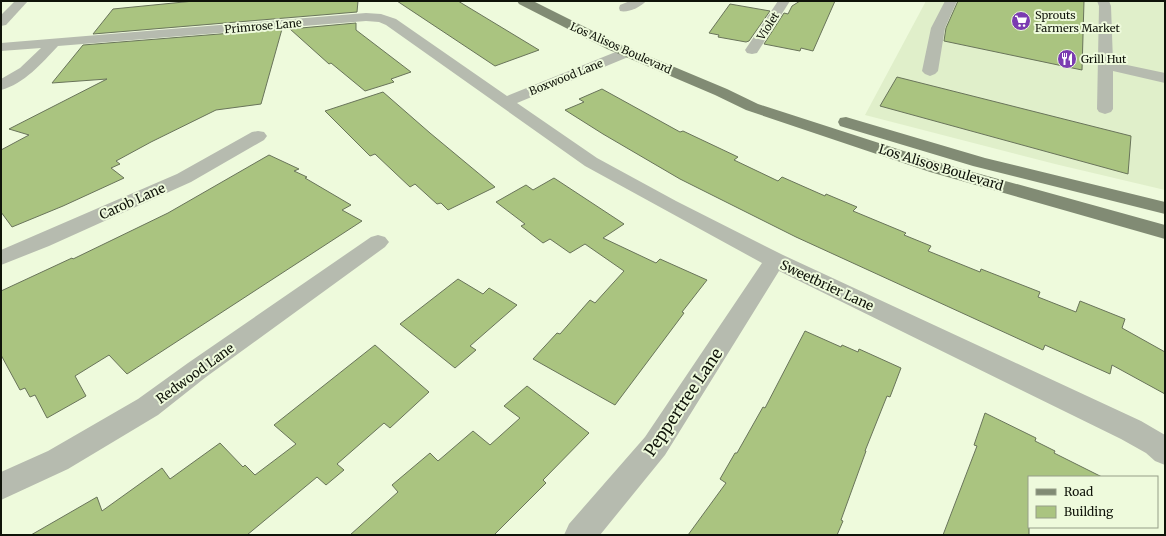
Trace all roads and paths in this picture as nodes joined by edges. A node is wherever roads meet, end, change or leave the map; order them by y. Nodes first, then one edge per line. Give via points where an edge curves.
1 (22, 1) edge
2 (523, 1) edge
3 (640, 1) edge
4 (784, 1) edge
5 (951, 1) edge
6 (1103, 1) edge
7 (625, 8) dead end
8 (1, 22) edge
9 (55, 42) junction
10 (612, 46) junction
11 (1, 47) edge
12 (752, 50) dead end
13 (628, 52) junction
14 (1106, 65) junction
15 (930, 70) dead end
16 (1165, 78) edge
17 (1, 85) edge
18 (722, 92) junction
19 (499, 98) junction
20 (1104, 109) dead end
21 (258, 136) dead end
22 (1165, 208) edge
23 (1165, 232) edge
24 (378, 242) dead end
25 (1, 258) edge
26 (775, 260) junction
27 (1165, 452) edge
28 (1, 486) edge
29 (580, 535) edge

1 - 8 street
2 - 10 main road, Los Alisos Boulevard
3 - 7 street
4 - 12 street, Violet
5 - 15 street via 938,28
6 - 14 street
9 - 11 street, Primrose Lane
9 - 17 street via 25,71
9 - 19 street, Primrose Lane via 366,17 381,18 391,22
10 - 13 main road, Los Alisos Boulevard
10 - 19 street, Boxwood Lane
13 - 18 main road, Los Alisos Boulevard
13 - 19 street, Boxwood Lane
14 - 16 street
14 - 20 street
18 - 22 main road, Los Alisos Boulevard via 760,94 816,114 979,162
18 - 23 main road, Los Alisos Boulevard via 752,107 937,168
19 - 26 street, Sweetbrier Lane via 591,162
21 - 25 street, Carob Lane via 184,178
24 - 28 street, Redwood Lane via 148,407 58,460
26 - 27 street, Sweetbrier Lane via 1132,430
26 - 29 street, Peppertree Lane via 656,446

